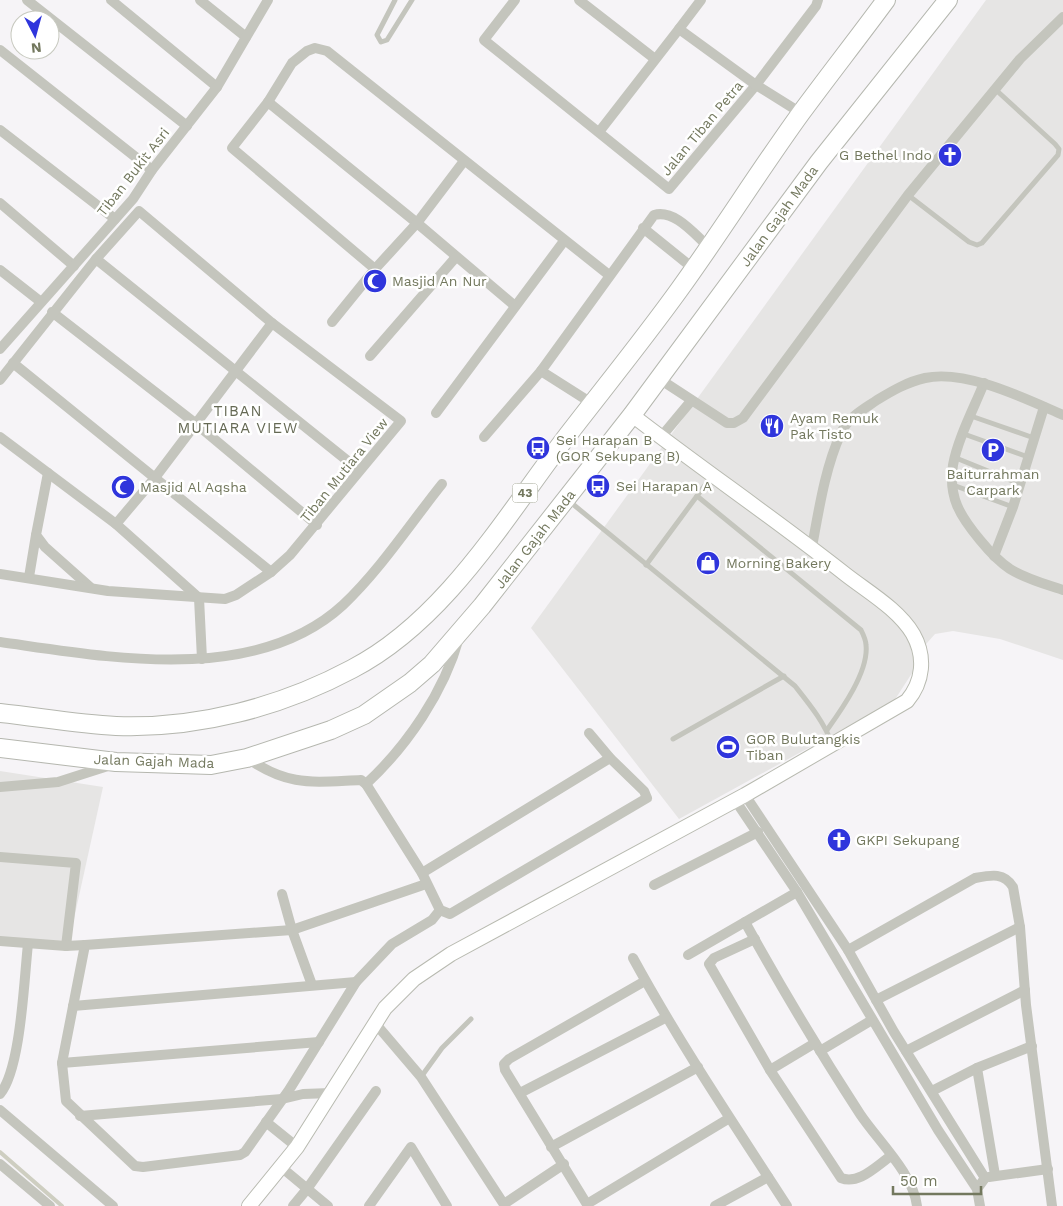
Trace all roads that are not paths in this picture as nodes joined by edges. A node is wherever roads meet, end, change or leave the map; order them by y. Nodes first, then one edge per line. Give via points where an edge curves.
1 (27, 0) edge
2 (111, 0) edge
3 (200, 0) edge
4 (268, 0) edge
5 (395, 0) edge
6 (412, 0) edge
7 (515, 0) edge
8 (579, 0) edge
9 (701, 0) edge
10 (818, 0) edge
11 (886, 0) edge
12 (948, 0) edge
13 (1063, 17) edge
14 (679, 29) junction
15 (246, 37) junction
16 (0, 50) edge
17 (655, 59) junction
18 (756, 85) junction
19 (217, 87) junction
20 (996, 90) junction
21 (268, 102) junction
22 (801, 113) junction
23 (187, 126) junction
24 (0, 130) edge
25 (599, 132) junction
26 (464, 161) junction
27 (152, 170) junction
28 (908, 195) junction
29 (0, 203) edge
30 (115, 219) junction
31 (417, 223) junction
32 (643, 228) junction
33 (564, 241) junction
34 (709, 247) junction
35 (456, 257) junction
36 (96, 259) junction
37 (74, 266) junction
38 (375, 268) junction
39 (694, 269) junction
40 (0, 270) edge
41 (609, 275) junction
42 (41, 302) junction
43 (515, 306) junction
44 (52, 312) junction
45 (332, 322) dead end
46 (272, 323) junction
47 (1, 349) edge
48 (370, 356) dead end
49 (14, 363) junction
50 (541, 371) junction
51 (235, 372) junction
52 (658, 378) junction
53 (0, 380) edge
54 (984, 383) junction
55 (692, 401) junction
56 (593, 404) junction
57 (1044, 407) junction
58 (436, 413) dead end
59 (632, 415) junction
60 (1063, 415) edge
61 (971, 416) junction
62 (195, 424) junction
63 (964, 434) junction
64 (0, 437) edge
65 (484, 437) dead end
66 (661, 437) junction
67 (1034, 438) junction
68 (1029, 457) junction
69 (956, 458) junction
70 (359, 470) junction
71 (48, 473) junction
72 (712, 476) junction
73 (154, 479) junction
74 (442, 484) dead end
75 (1020, 484) junction
76 (952, 485) junction
77 (697, 496) junction
78 (566, 499) junction
79 (1013, 508) junction
80 (116, 524) junction
81 (317, 525) junction
82 (36, 535) junction
83 (812, 547) junction
84 (994, 556) junction
85 (646, 565) junction
86 (271, 572) junction
87 (0, 574) edge
88 (29, 577) junction
89 (91, 588) junction
90 (1063, 590) edge
91 (199, 598) junction
92 (460, 632) junction
93 (0, 642) edge
94 (202, 659) junction
95 (784, 676) junction
96 (0, 713) edge
97 (827, 730) junction
98 (589, 733) dead end
99 (673, 739) dead end
100 (832, 745) junction
101 (0, 748) edge
102 (247, 758) junction
103 (610, 758) junction
104 (116, 762) junction
105 (366, 784) junction
106 (0, 787) edge
107 (740, 798) junction
108 (758, 832) junction
109 (0, 857) edge
110 (422, 873) junction
111 (426, 884) junction
112 (654, 885) dead end
113 (797, 892) junction
114 (282, 894) dead end
115 (440, 910) junction
116 (745, 922) junction
117 (1020, 927) junction
118 (292, 930) junction
119 (754, 939) junction
120 (0, 941) edge
121 (28, 944) junction
122 (85, 945) junction
123 (66, 946) junction
124 (848, 950) junction
125 (688, 955) dead end
126 (633, 958) dead end
127 (646, 981) junction
128 (356, 982) junction
129 (312, 985) junction
130 (1025, 990) junction
131 (876, 1000) junction
132 (73, 1006) junction
133 (665, 1018) junction
134 (472, 1019) dead end
135 (872, 1020) junction
136 (375, 1023) junction
137 (319, 1042) junction
138 (1032, 1046) junction
139 (818, 1047) junction
140 (906, 1051) junction
141 (62, 1063) junction
142 (698, 1067) junction
143 (977, 1068) junction
144 (770, 1070) junction
145 (422, 1077) junction
146 (376, 1090) dead end
147 (932, 1091) junction
148 (331, 1093) junction
149 (520, 1093) junction
150 (0, 1094) edge
151 (282, 1099) junction
152 (0, 1110) edge
153 (80, 1116) junction
154 (728, 1119) junction
155 (266, 1122) junction
156 (297, 1147) junction
157 (551, 1147) junction
158 (891, 1156) junction
159 (0, 1164) edge
160 (564, 1164) junction
161 (281, 1167) junction
162 (1048, 1169) junction
163 (990, 1176) junction
164 (768, 1177) junction
165 (307, 1189) junction
166 (977, 1189) junction
167 (38, 1202) edge
168 (504, 1205) edge
169 (588, 1205) edge
170 (50, 1206) edge
171 (113, 1206) edge
172 (249, 1206) edge
173 (292, 1206) edge
174 (328, 1206) edge
175 (369, 1206) edge
176 (447, 1206) edge
177 (715, 1206) edge
178 (787, 1206) edge
179 (917, 1206) edge
180 (980, 1206) edge
181 (1052, 1206) edge

1 - 23 street
2 - 19 street
3 - 15 street
4 - 15 street, Tiban Bukit Asri
5 - 6 lane via 377,35 381,42 387,40
7 - 25 street, Jalan Tiban Petra via 484,40
8 - 17 street
9 - 14 street
10 - 18 street, Jalan Tiban Petra
11 - 22 highway, 43
12 - 52 highway, Jalan Gajah Mada / 43 via 818,162
13 - 20 street via 1020,59
14 - 17 street
14 - 18 street, Jalan Tiban Petra
15 - 19 street, Tiban Bukit Asri
16 - 27 street
17 - 25 street
18 - 22 street, Jalan Tiban Petra
18 - 25 street, Jalan Tiban Petra via 669,189
19 - 23 street, Tiban Bukit Asri
20 - 28 street
20 - 28 lane via 1056,144 1058,155 977,245
21 - 26 street via 292,62 301,54 315,48 326,51
21 - 31 street
21 - 38 street via 232,148
22 - 34 highway, 43
23 - 27 street, Tiban Bukit Asri
24 - 30 street
26 - 31 street
26 - 33 street
27 - 30 street, Tiban Bukit Asri
28 - 55 street via 742,418 727,423
29 - 37 street
30 - 37 street, Tiban Bukit Asri
31 - 35 street
31 - 38 street
32 - 34 street via 654,215 673,216
32 - 39 street
32 - 41 street
33 - 41 street
33 - 43 street
34 - 39 highway, 43
35 - 43 street
35 - 48 street
36 - 44 street, Tiban Mutiara View
36 - 46 street, Tiban Mutiara View via 139,211
36 - 51 street
37 - 42 street, Tiban Bukit Asri
38 - 45 street
39 - 56 highway, 43
40 - 42 street
41 - 50 street
42 - 47 street, Tiban Bukit Asri
43 - 58 street
44 - 49 street, Tiban Mutiara View
44 - 62 street
46 - 51 street
46 - 70 street, Tiban Mutiara View via 401,421
49 - 53 street, Tiban Mutiara View
49 - 73 street
50 - 56 street
50 - 65 street
51 - 62 street
51 - 70 street
52 - 55 street
52 - 59 highway, Jalan Gajah Mada / 43
54 - 57 street
54 - 61 street
54 - 83 street via 927,377 896,388 857,413 846,424 826,476
55 - 66 street
56 - 96 highway, 43 via 442,599 395,641 352,670 250,710 170,725 114,726
57 - 60 street
57 - 67 street
59 - 66 street
59 - 78 highway, Jalan Gajah Mada / 43
61 - 63 street
61 - 67 lane
62 - 73 street
62 - 81 street
63 - 68 lane
63 - 69 street
64 - 71 street
66 - 72 street
67 - 68 street
68 - 75 street
69 - 75 lane
69 - 76 street
70 - 81 street, Tiban Mutiara View
71 - 80 street
71 - 82 street
72 - 77 lane
72 - 83 street
73 - 80 street
73 - 86 street
74 - 94 street via 358,590 341,606 319,622 275,645
75 - 79 street
76 - 79 lane
76 - 84 street via 962,518
77 - 85 lane
77 - 97 lane via 861,630 866,644 856,685
78 - 85 lane
78 - 92 highway, Jalan Gajah Mada / 43
79 - 84 street
80 - 91 street
81 - 86 street, Tiban Mutiara View
82 - 88 street
82 - 89 street
83 - 100 street via 908,625 921,658 918,683 907,701
84 - 90 street via 1032,580
85 - 95 lane
86 - 91 street, Tiban Mutiara View via 230,598
87 - 88 street, Tiban Mutiara View
88 - 89 street, Tiban Mutiara View
89 - 91 street, Tiban Mutiara View
91 - 94 street
92 - 102 highway, Jalan Gajah Mada / 43 via 432,664 364,715 301,742
92 - 105 street via 452,663 425,711 386,766
93 - 94 street via 96,655
95 - 97 lane via 810,704
95 - 99 lane
97 - 100 lane
98 - 103 street
100 - 107 street
101 - 104 highway, Jalan Gajah Mada / 43
102 - 104 highway, Jalan Gajah Mada / 43 via 211,765
102 - 105 street via 283,778 305,782 360,780
103 - 110 street
103 - 115 street via 644,791 647,795 644,801 457,911 447,914
104 - 106 street via 58,782
105 - 110 street
107 - 108 street
107 - 124 street
107 - 136 street via 451,954 404,986
108 - 112 street
108 - 113 street
109 - 123 street via 76,862
110 - 111 street
111 - 115 street
111 - 118 street
113 - 116 street
113 - 135 street
114 - 118 street
115 - 128 street via 432,920 392,944
116 - 119 street
116 - 125 street
117 - 124 street via 1014,887 1005,877 988,875 975,878
117 - 130 street
117 - 131 street
118 - 122 street
118 - 129 street
119 - 139 street
119 - 144 street via 714,958 709,964
120 - 121 street
121 - 123 street
121 - 150 street via 14,1064
122 - 123 street
122 - 132 street
124 - 131 street
126 - 127 street
127 - 133 street
127 - 149 street via 508,1059 504,1064 505,1070
128 - 129 street
128 - 137 street
129 - 132 street
130 - 138 street
130 - 140 street
131 - 140 street
132 - 141 street
133 - 142 street
133 - 149 street
134 - 145 lane via 442,1048
135 - 139 street
135 - 166 street
136 - 145 street
136 - 148 street
137 - 141 street
137 - 151 street
138 - 143 street
138 - 162 street
139 - 144 street
139 - 158 street via 861,1116
140 - 147 street
141 - 153 street via 66,1101
142 - 154 street
142 - 157 street
143 - 147 street
143 - 163 street
144 - 158 street via 841,1178 849,1181 858,1178
145 - 168 street
146 - 165 street
147 - 163 street
148 - 151 street
148 - 156 street
149 - 157 street
151 - 153 street
151 - 155 street
152 - 171 street
153 - 155 street via 130,1163 143,1167 240,1155
154 - 164 street
154 - 169 street
155 - 156 street
156 - 161 street
157 - 160 street
158 - 179 street via 913,1187
159 - 167 street
160 - 168 street
160 - 169 street
161 - 165 street
161 - 172 street
162 - 163 street
162 - 181 street
163 - 166 street
164 - 177 street
164 - 178 street
165 - 173 street
165 - 174 street
166 - 180 street
167 - 170 street
175 - 176 street via 411,1147

